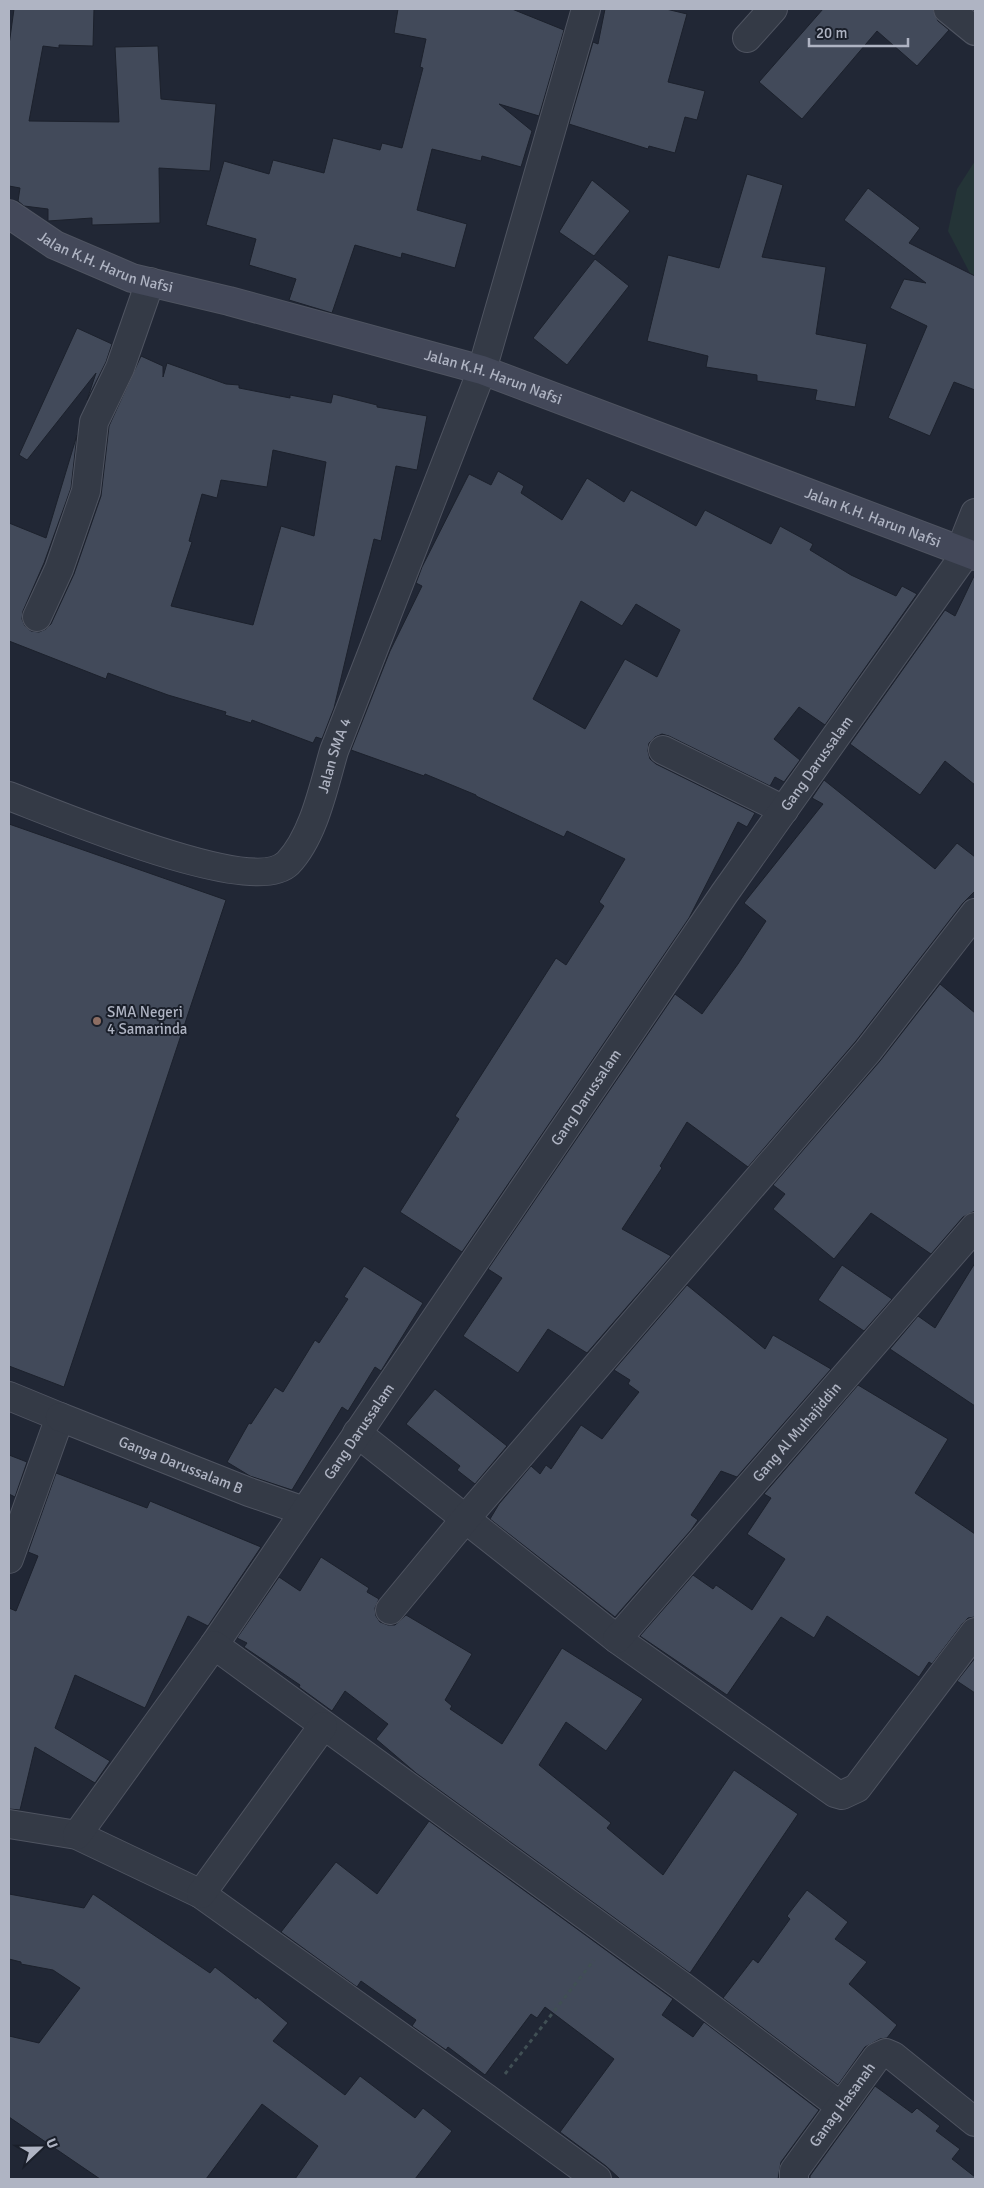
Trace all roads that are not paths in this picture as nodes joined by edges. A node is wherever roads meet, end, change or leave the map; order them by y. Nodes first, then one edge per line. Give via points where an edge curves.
1 (586, 9) edge
2 (773, 9) edge
3 (948, 9) edge
4 (975, 31) edge
5 (747, 38) dead end
6 (9, 214) edge
7 (141, 280) junction
8 (482, 370) junction
9 (975, 513) edge
10 (967, 553) edge
11 (37, 617) dead end
12 (663, 750) dead end
13 (9, 796) edge
14 (784, 810) junction
15 (975, 913) edge
16 (975, 1227) edge
17 (9, 1396) edge
18 (60, 1417) junction
19 (356, 1433) junction
20 (304, 1511) junction
21 (466, 1518) junction
22 (9, 1559) edge
23 (390, 1610) dead end
24 (975, 1632) edge
25 (617, 1638) junction
26 (214, 1645) junction
27 (323, 1726) junction
28 (9, 1824) edge
29 (77, 1835) junction
30 (201, 1894) junction
31 (840, 2106) junction
32 (975, 2122) edge
33 (596, 2179) edge
34 (794, 2179) edge

1 - 8 street, Jalan SMA 4
2 - 5 street
3 - 4 street
6 - 7 main road, Jalan K.H. Harun Nafsi via 55,245
7 - 8 main road, Jalan K.H. Harun Nafsi
7 - 11 street via 120,368 94,422 86,490 59,569
8 - 10 main road, Jalan K.H. Harun Nafsi
8 - 13 street, Jalan SMA 4 via 334,751 318,807 287,864 262,872 228,870 142,846
9 - 10 street, Gang Darussalam
10 - 14 street, Gang Darussalam
12 - 14 street
14 - 19 street, Gang Darussalam
15 - 21 street via 868,1051
16 - 25 street, Gang Al Muhajiddin
17 - 18 street, Ganga Darussalam B
18 - 20 street, Ganga Darussalam B
18 - 22 street
19 - 20 street, Gang Darussalam
19 - 21 street
20 - 26 street, Gang Darussalam
21 - 23 street
21 - 25 street
24 - 25 street via 861,1783 842,1795
26 - 27 street
26 - 29 street, Gang Darussalam
27 - 30 street
27 - 31 street via 682,1986
28 - 29 street
29 - 30 street
30 - 33 street
31 - 32 street, Ganag Hasanah via 877,2057 886,2053
31 - 34 street, Ganag Hasanah via 794,2171

